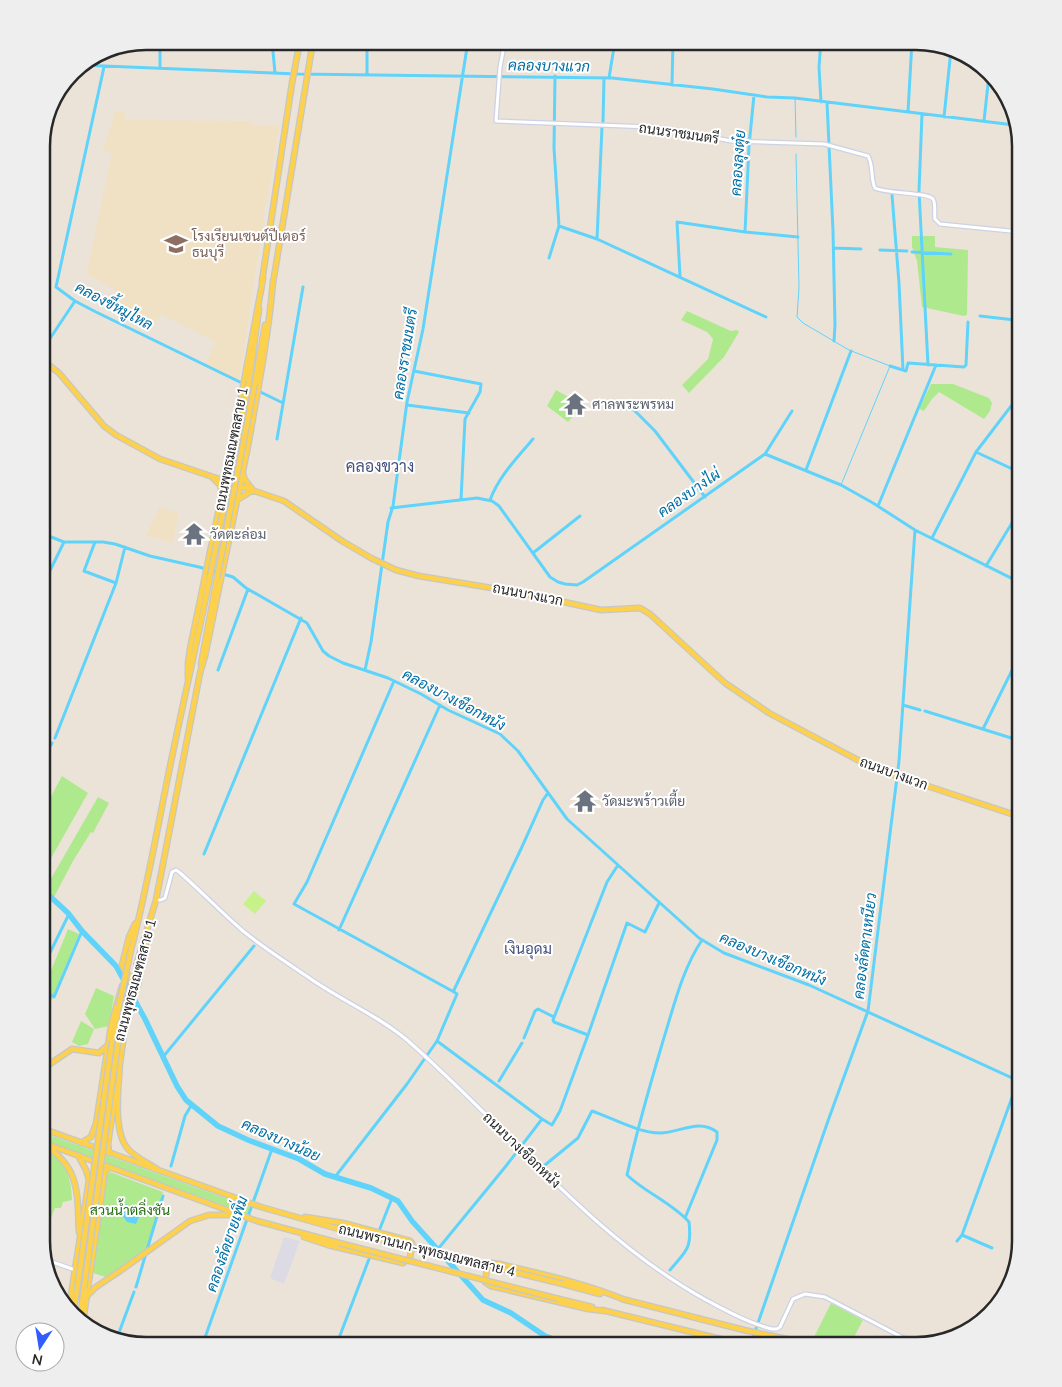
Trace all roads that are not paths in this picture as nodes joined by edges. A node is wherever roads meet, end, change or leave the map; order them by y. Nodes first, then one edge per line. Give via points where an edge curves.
1 (298, 50) edge
2 (311, 50) edge
3 (503, 50) edge
4 (1012, 231) edge
5 (263, 279) junction
6 (50, 366) edge
7 (257, 382) junction
8 (231, 452) junction
9 (245, 457) junction
10 (243, 468) junction
11 (212, 476) junction
12 (225, 481) junction
13 (240, 486) junction
14 (253, 490) junction
15 (222, 495) junction
16 (236, 501) junction
17 (233, 518) junction
18 (217, 521) junction
19 (200, 673) junction
20 (188, 678) junction
21 (1012, 814) edge
22 (156, 900) junction
23 (139, 917) junction
24 (148, 929) junction
25 (137, 965) junction
26 (113, 1042) junction
27 (120, 1061) junction
28 (50, 1064) edge
29 (98, 1110) junction
30 (112, 1115) junction
31 (50, 1131) edge
32 (81, 1143) junction
33 (50, 1145) edge
34 (50, 1149) edge
35 (109, 1154) junction
36 (78, 1155) junction
37 (110, 1167) junction
38 (165, 1173) junction
39 (86, 1200) junction
40 (100, 1204) junction
41 (287, 1215) junction
42 (243, 1216) junction
43 (286, 1230) junction
44 (80, 1243) junction
45 (52, 1262) edge
46 (76, 1271) junction
47 (87, 1296) junction
48 (71, 1300) edge
49 (625, 1300) junction
50 (74, 1304) edge
51 (86, 1304) junction
52 (81, 1311) edge
53 (605, 1311) junction
54 (82, 1312) edge
55 (84, 1314) edge
56 (711, 1337) edge
57 (777, 1337) edge
58 (900, 1337) edge

1 - 5 main road, ถนนพุทธมณฑลสาย 1
2 - 7 main road, ถนนพุทธมณฑลสาย 1
3 - 4 street, ถนนราชมนตรี via 496,121 651,127 731,141 827,145 868,156 875,188 931,197 935,219 940,224
5 - 8 main road, ถนนพุทธมณฑลสาย 1
5 - 20 main road, ถนนพุทธมณฑลสาย 1, bridge via 249,382
6 - 11 main road, ถนนบางแวก via 109,430 160,459
7 - 9 main road, ถนนพุทธมณฑลสาย 1
7 - 19 main road, ถนนพุทธมณฑลสาย 1, bridge
8 - 9 main road via 230,467 235,472 239,472
8 - 12 main road, ถนนพุทธมณฑลสาย 1
9 - 10 main road, ถนนพุทธมณฑลสาย 1
10 - 13 main road, ถนนพุทธมณฑลสาย 1
10 - 14 main road via 245,480
11 - 12 main road, ถนนบางแวก
11 - 15 main road
12 - 13 main road, ถนนบางแวก
12 - 15 main road, ถนนพุทธมณฑลสาย 1
13 - 14 main road, ถนนบางแวก
13 - 16 main road, ถนนพุทธมณฑลสาย 1
14 - 16 main road
14 - 21 main road, ถนนบางแวก via 288,503 342,541 391,568 410,574 601,610 640,608 725,683 752,702 853,758 873,768
15 - 18 main road, ถนนพุทธมณฑลสาย 1
16 - 17 main road, ถนนพุทธมณฑลสาย 1
17 - 18 main road via 233,502 228,497 223,501
17 - 19 main road, ถนนพุทธมณฑลสาย 1, bridge
18 - 20 main road, ถนนพุทธมณฑลสาย 1 via 190,649
19 - 22 main road, ถนนพุทธมณฑลสาย 1
20 - 23 main road, ถนนพุทธมณฑลสาย 1
22 - 24 main road, ถนนพุทธมณฑลสาย 1
22 - 58 street, ถนนบางเชือกหนัง via 165,898 171,874 179,872 270,951 326,989 381,1020 431,1062 568,1194 642,1258 690,1291 736,1316 777,1329 792,1299 801,1295 825,1296
23 - 24 main road via 122,965 135,986 138,985
23 - 26 main road, ถนนพุทธมณฑลสาย 1, bridge via 118,1004
24 - 25 main road, ถนนพุทธมณฑลสาย 1, bridge
25 - 26 main road, ถนนพุทธมณฑลสาย 1, bridge
25 - 27 main road, bridge
26 - 28 main road via 99,1054 72,1049
26 - 29 main road
26 - 50 main road, ถนนพุทธมณฑลสาย 1, bridge
26 - 52 main road, ถนนพุทธมณฑลสาย 1, bridge
27 - 30 main road
27 - 38 main road via 119,1126 124,1144
29 - 30 main road via 102,1116
29 - 32 main road via 91,1137
30 - 35 main road
31 - 32 main road, ถนนพรานนก-พุทธมณฑลสาย 4
32 - 35 main road, ถนนพรานนก-พุทธมณฑลสาย 4
33 - 36 main road, ถนนพรานนก-พุทธมณฑลสาย 4
34 - 44 main road via 61,1158 76,1184
35 - 38 main road, ถนนพรานนก-พุทธมณฑลสาย 4
36 - 37 main road, ถนนพรานนก-พุทธมณฑลสาย 4
36 - 39 main road via 89,1180
37 - 40 main road via 105,1171
37 - 42 main road, ถนนพรานนก-พุทธมณฑลสาย 4
38 - 41 main road, ถนนพรานนก-พุทธมณฑลสาย 4
39 - 40 main road via 96,1197
39 - 44 main road
40 - 47 main road
41 - 43 main road via 343,1223 410,1241 413,1248 408,1262 398,1262 328,1245
41 - 49 main road, ถนนพรานนก-พุทธมณฑลสาย 4, bridge
42 - 43 main road, ถนนพรานนก-พุทธมณฑลสาย 4
42 - 47 main road via 196,1217 96,1286
43 - 53 main road, ถนนพรานนก-พุทธมณฑลสาย 4, bridge
44 - 46 main road
45 - 46 street
46 - 48 main road
47 - 51 main road
49 - 53 main road via 561,1279 499,1264 492,1263 487,1269 485,1282 490,1286
49 - 57 main road, ถนนพรานนก-พุทธมณฑลสาย 4
51 - 54 main road
51 - 55 main road
53 - 56 main road, ถนนพรานนก-พุทธมณฑลสาย 4

